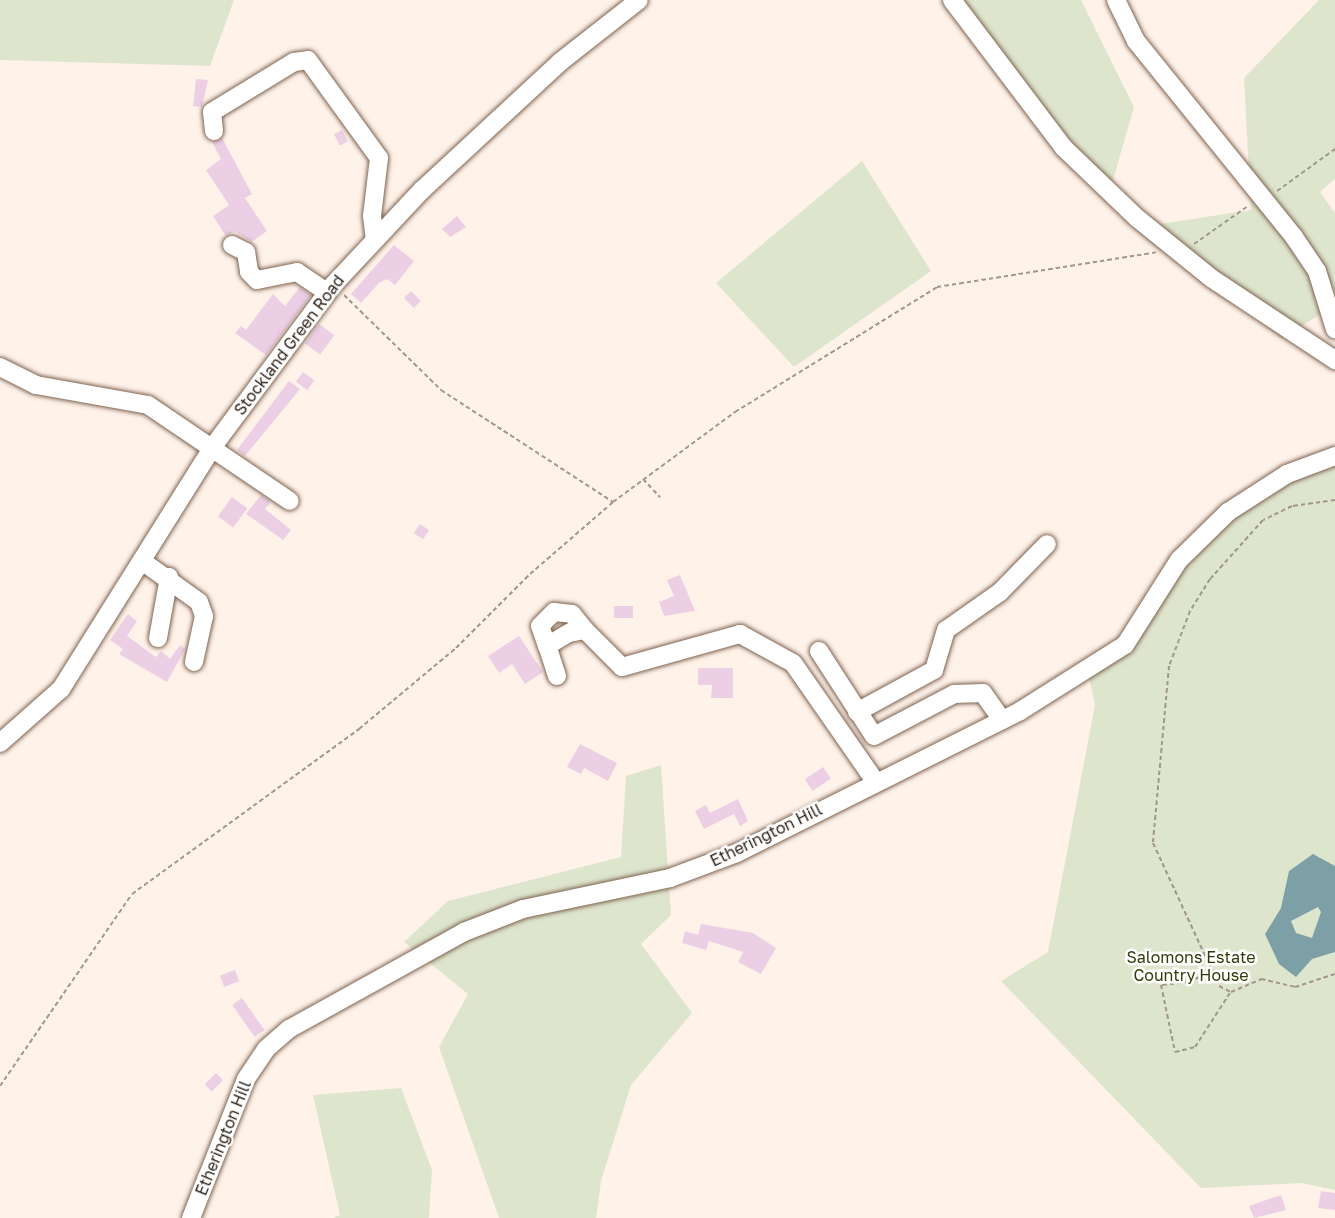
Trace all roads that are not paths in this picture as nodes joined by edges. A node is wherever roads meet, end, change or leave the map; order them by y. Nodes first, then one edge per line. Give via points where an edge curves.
1 (639, 0) edge
2 (952, 0) edge
3 (1116, 0) edge
4 (214, 131) dead end
5 (375, 239) junction
6 (232, 245) dead end
7 (330, 288) junction
8 (1335, 329) edge
9 (1335, 360) edge
10 (0, 367) edge
11 (212, 448) junction
12 (1335, 456) edge
13 (290, 501) dead end
14 (1047, 544) dead end
15 (142, 561) junction
16 (169, 577) junction
17 (585, 630) junction
18 (158, 638) dead end
19 (548, 646) junction
20 (819, 651) dead end
21 (194, 662) dead end
22 (557, 676) dead end
23 (857, 712) junction
24 (1002, 720) junction
25 (0, 743) edge
26 (876, 781) junction
27 (191, 1218) edge

1 - 5 street, Stockland Green Road via 560,62
2 - 9 street via 1064,148 1175,248
3 - 8 street via 1137,41 1317,271
4 - 5 street via 212,112 294,62 308,60 379,158 372,216
5 - 7 street, Stockland Green Road
6 - 7 street via 246,252 249,272 257,280 297,272
7 - 11 street, Stockland Green Road
10 - 11 street via 36,385 148,405
11 - 13 street
11 - 15 street, Stockland Green Road
12 - 24 street, Etherington Hill via 1287,474 1228,512 1179,560 1125,645
14 - 23 street via 1000,592 946,630 934,670
15 - 16 street
15 - 25 street, Stockland Green Road via 61,689
16 - 18 street
16 - 21 street via 192,593 202,609
17 - 19 street via 565,634
17 - 19 street via 572,614 554,612 540,626
17 - 26 street via 622,667 740,634 793,663
19 - 22 street
20 - 23 street
23 - 24 street via 874,736 954,694 983,693
24 - 26 street, Etherington Hill
26 - 27 street, Etherington Hill via 737,853 670,878 523,909 464,932 289,1029 266,1049 246,1079

